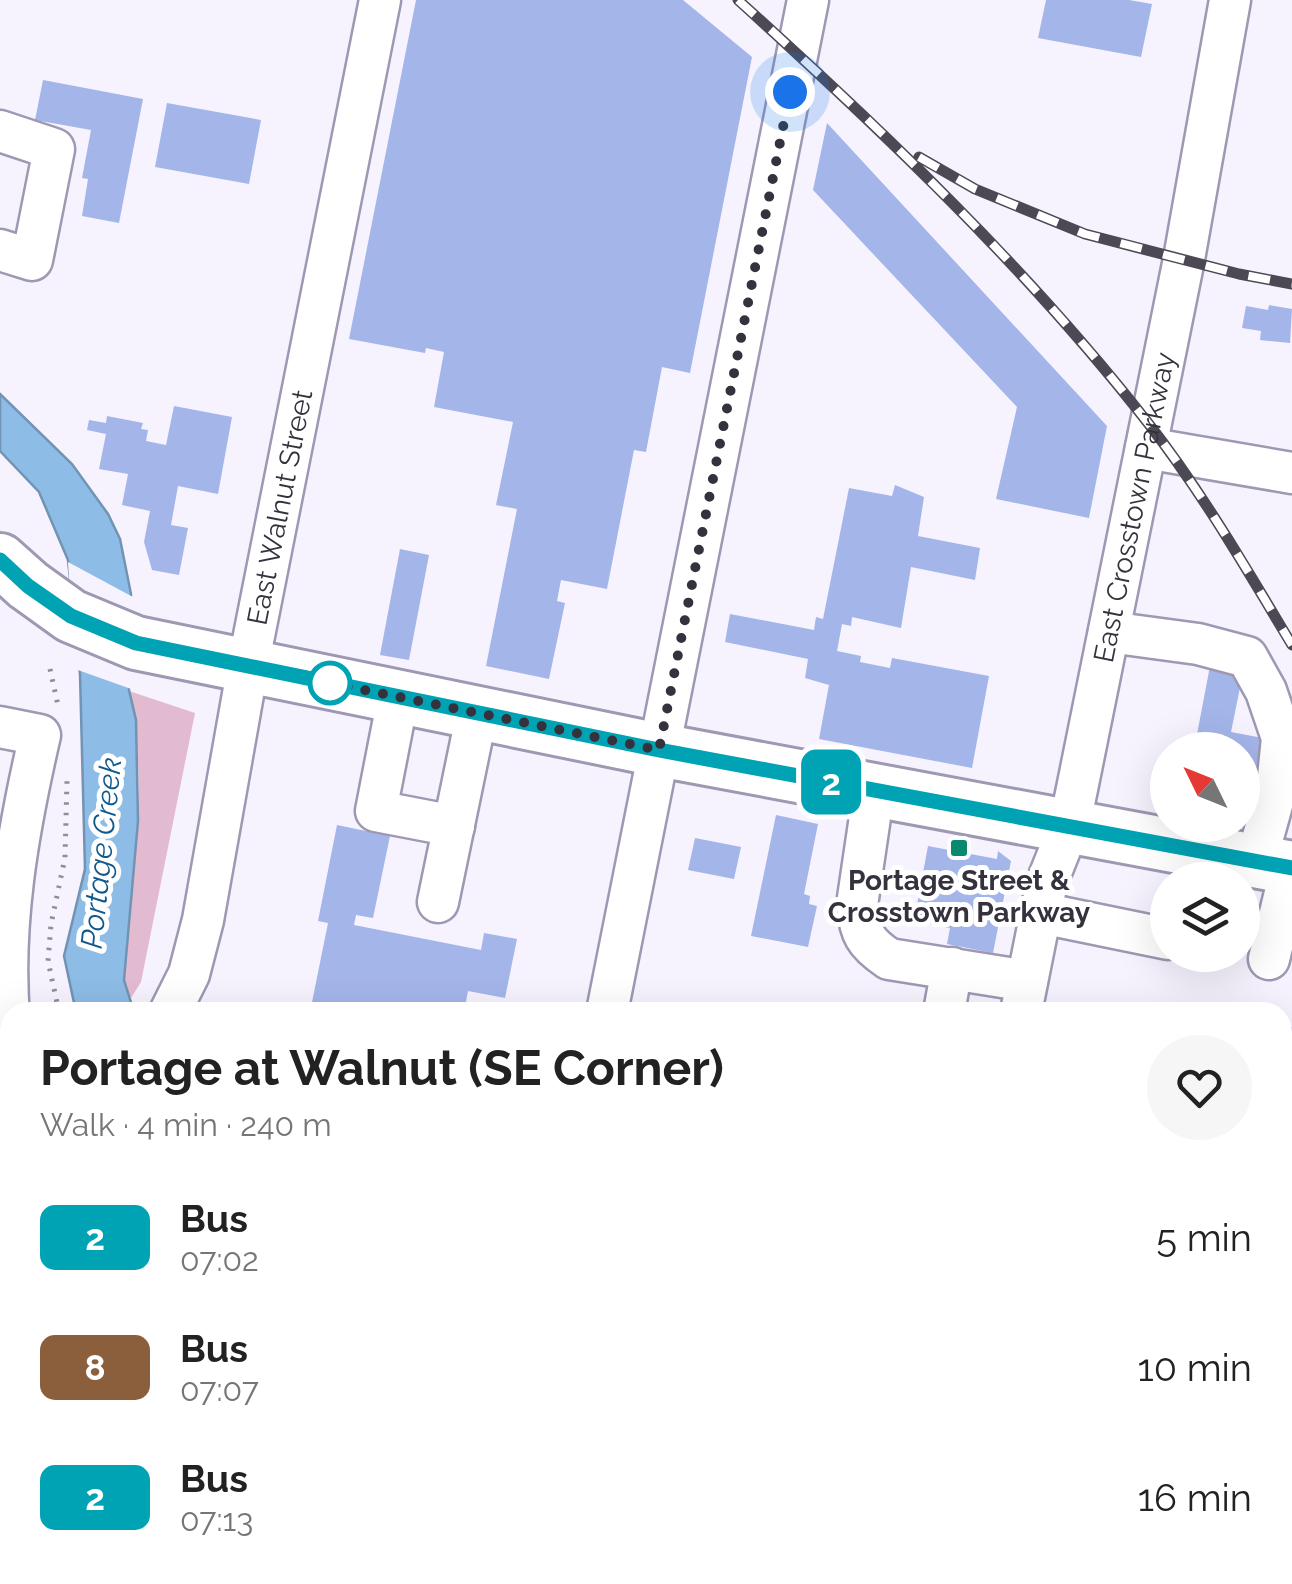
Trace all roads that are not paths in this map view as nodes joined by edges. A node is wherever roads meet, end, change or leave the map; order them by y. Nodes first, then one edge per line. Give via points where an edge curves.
1 (380, 0) edge
2 (808, 0) edge
3 (1230, 0) edge
4 (0, 131) edge
5 (0, 250) edge
6 (1146, 448) junction
7 (1292, 473) edge
8 (0, 560) edge
9 (1109, 632) junction
10 (248, 666) junction
11 (398, 698) junction
12 (477, 712) junction
13 (0, 727) edge
14 (659, 750) junction
15 (874, 790) junction
16 (454, 826) junction
17 (1069, 827) junction
18 (1280, 866) edge
19 (438, 902) dead end
20 (1041, 913) junction
21 (1150, 934) edge
22 (1268, 963) edge
23 (952, 968) junction
24 (1024, 997) edge
25 (7, 1002) edge
26 (175, 1002) edge
27 (609, 1002) edge
28 (946, 1002) edge

1 - 10 street, East Walnut Street
2 - 14 street
3 - 6 street, East Crosstown Parkway
4 - 5 street via 54,149 32,260
6 - 7 street
6 - 9 street, East Crosstown Parkway
8 - 10 main road via 71,616 136,643
9 - 17 street, East Crosstown Parkway
9 - 18 street via 1247,657 1282,738
10 - 11 main road
10 - 26 street, East Walnut Street via 203,920
11 - 12 main road
11 - 16 street via 376,810
12 - 14 main road
12 - 16 street
13 - 25 street via 40,735 8,922
14 - 15 main road
14 - 27 street
15 - 17 main road
15 - 23 street via 859,924 870,946 889,959
16 - 19 street
17 - 18 main road
17 - 20 street, East Crosstown Parkway
18 - 22 street
20 - 21 street
20 - 24 street, East Crosstown Parkway
23 - 24 street
23 - 28 street

